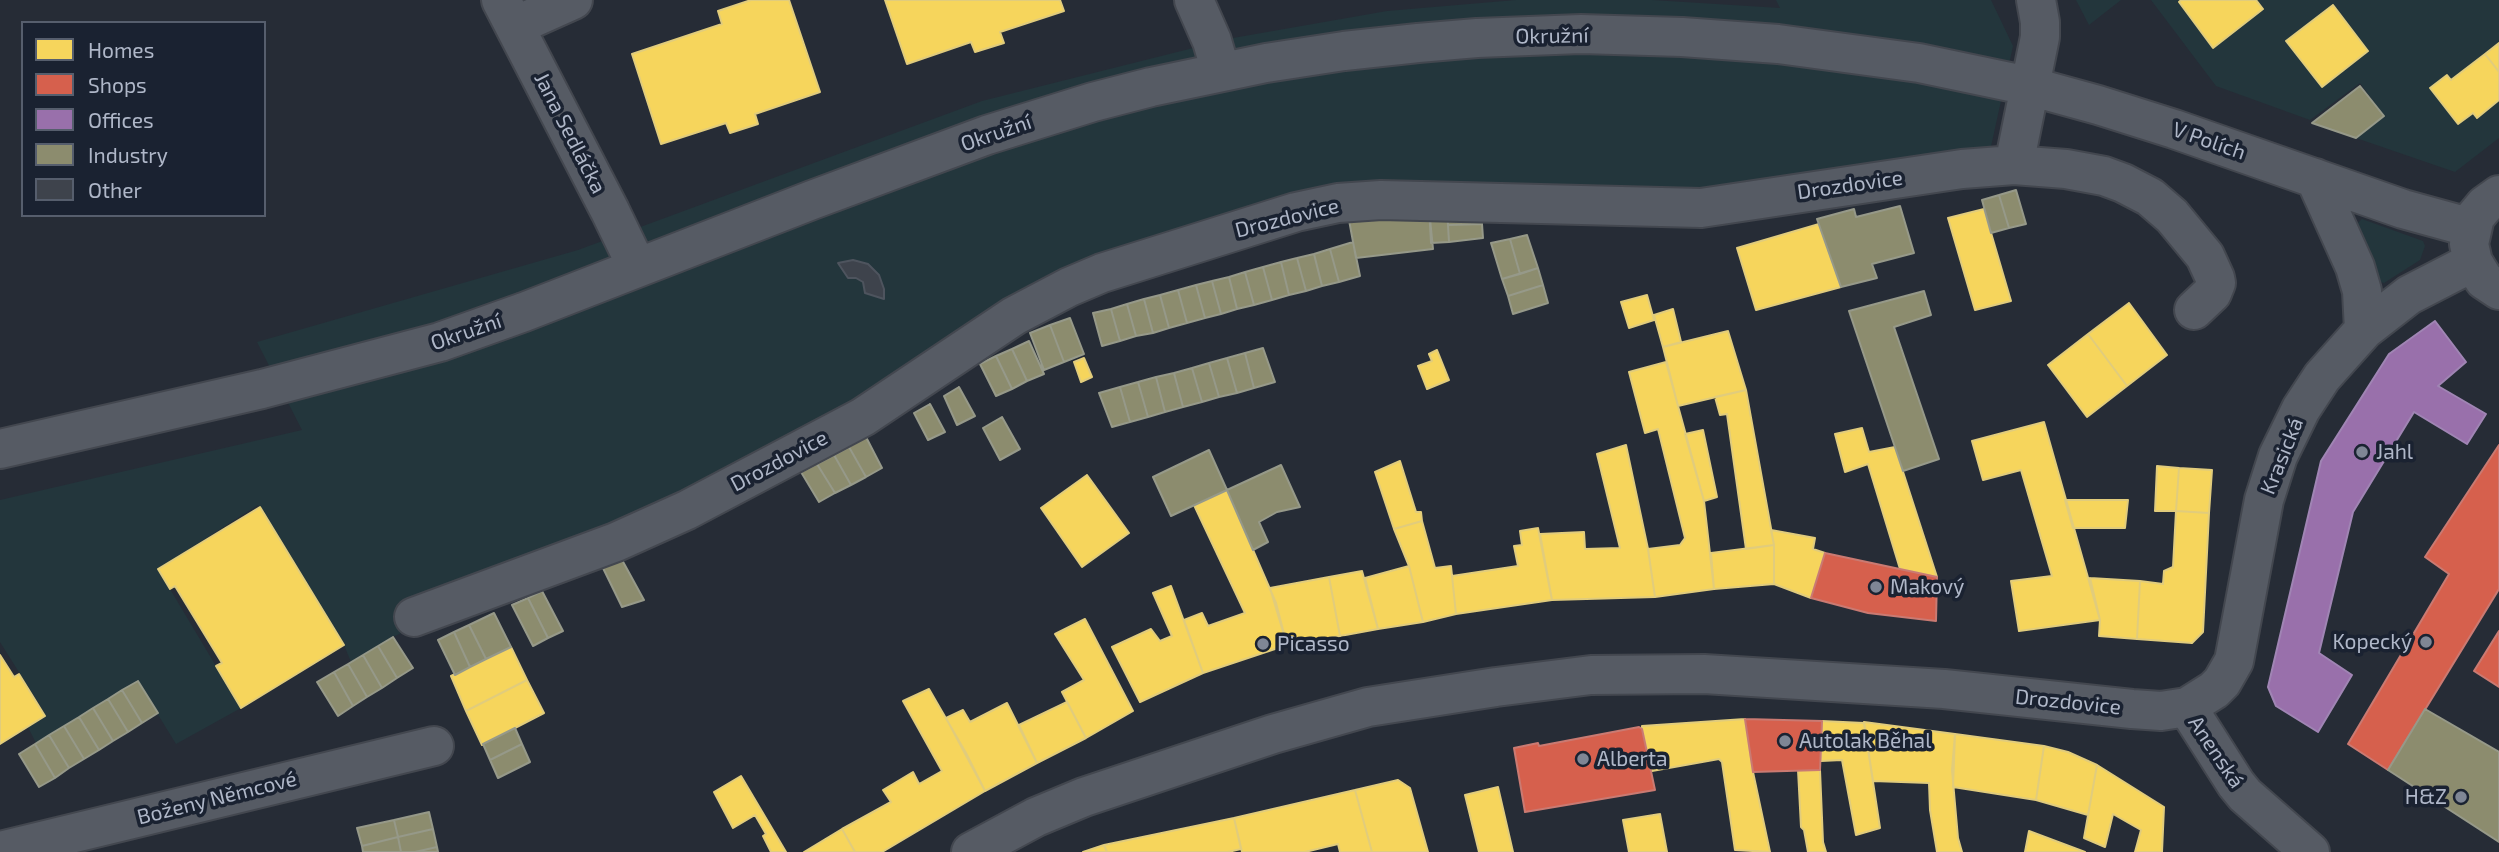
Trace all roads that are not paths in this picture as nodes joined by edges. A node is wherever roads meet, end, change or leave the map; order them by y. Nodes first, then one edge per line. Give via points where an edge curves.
1 (573, 0) edge
2 (1194, 0) edge
3 (2036, 0) edge
4 (508, 13) edge
5 (1221, 72) junction
6 (2029, 86) junction
7 (2014, 165) junction
8 (2315, 178) junction
9 (2499, 195) edge
10 (2472, 245) junction
11 (637, 267) junction
12 (2499, 290) edge
13 (2194, 310) dead end
14 (2364, 330) junction
15 (0, 449) edge
16 (414, 617) dead end
17 (2186, 708) junction
18 (434, 746) dead end
19 (0, 851) edge
20 (971, 852) edge
21 (2310, 852) edge

1 - 4 street
2 - 5 street
3 - 6 street via 2040,31
4 - 11 street, Jana Sedláčka
5 - 6 street, Okružní via 1418,43 1616,35 1829,50
5 - 11 street, Okružní via 1093,102 987,135
6 - 7 street
6 - 8 street, V Polích via 2153,122
7 - 13 street, Drozdovice via 2104,176 2139,190 2164,207 2216,278 2215,288
7 - 16 street, Drozdovice via 1701,208 1381,200 1296,212 1102,272 1069,287 1014,316 863,417 687,510 616,542
8 - 10 street, V Polích via 2417,214
8 - 14 street via 2355,267 2362,291
9 - 10 street, Krasická via 2475,217
10 - 12 street via 2484,280
10 - 14 street, Krasická
11 - 15 street, Okružní via 440,342 262,390
14 - 17 street, Krasická via 2322,377 2288,433 2259,520 2235,661 2214,690
17 - 20 street, Drozdovice via 2132,709 1944,689 1704,674 1591,676 1496,687 1368,707 1273,734 1084,797
17 - 21 street, Anenská via 2245,796
18 - 19 street, Boženy Němcové

